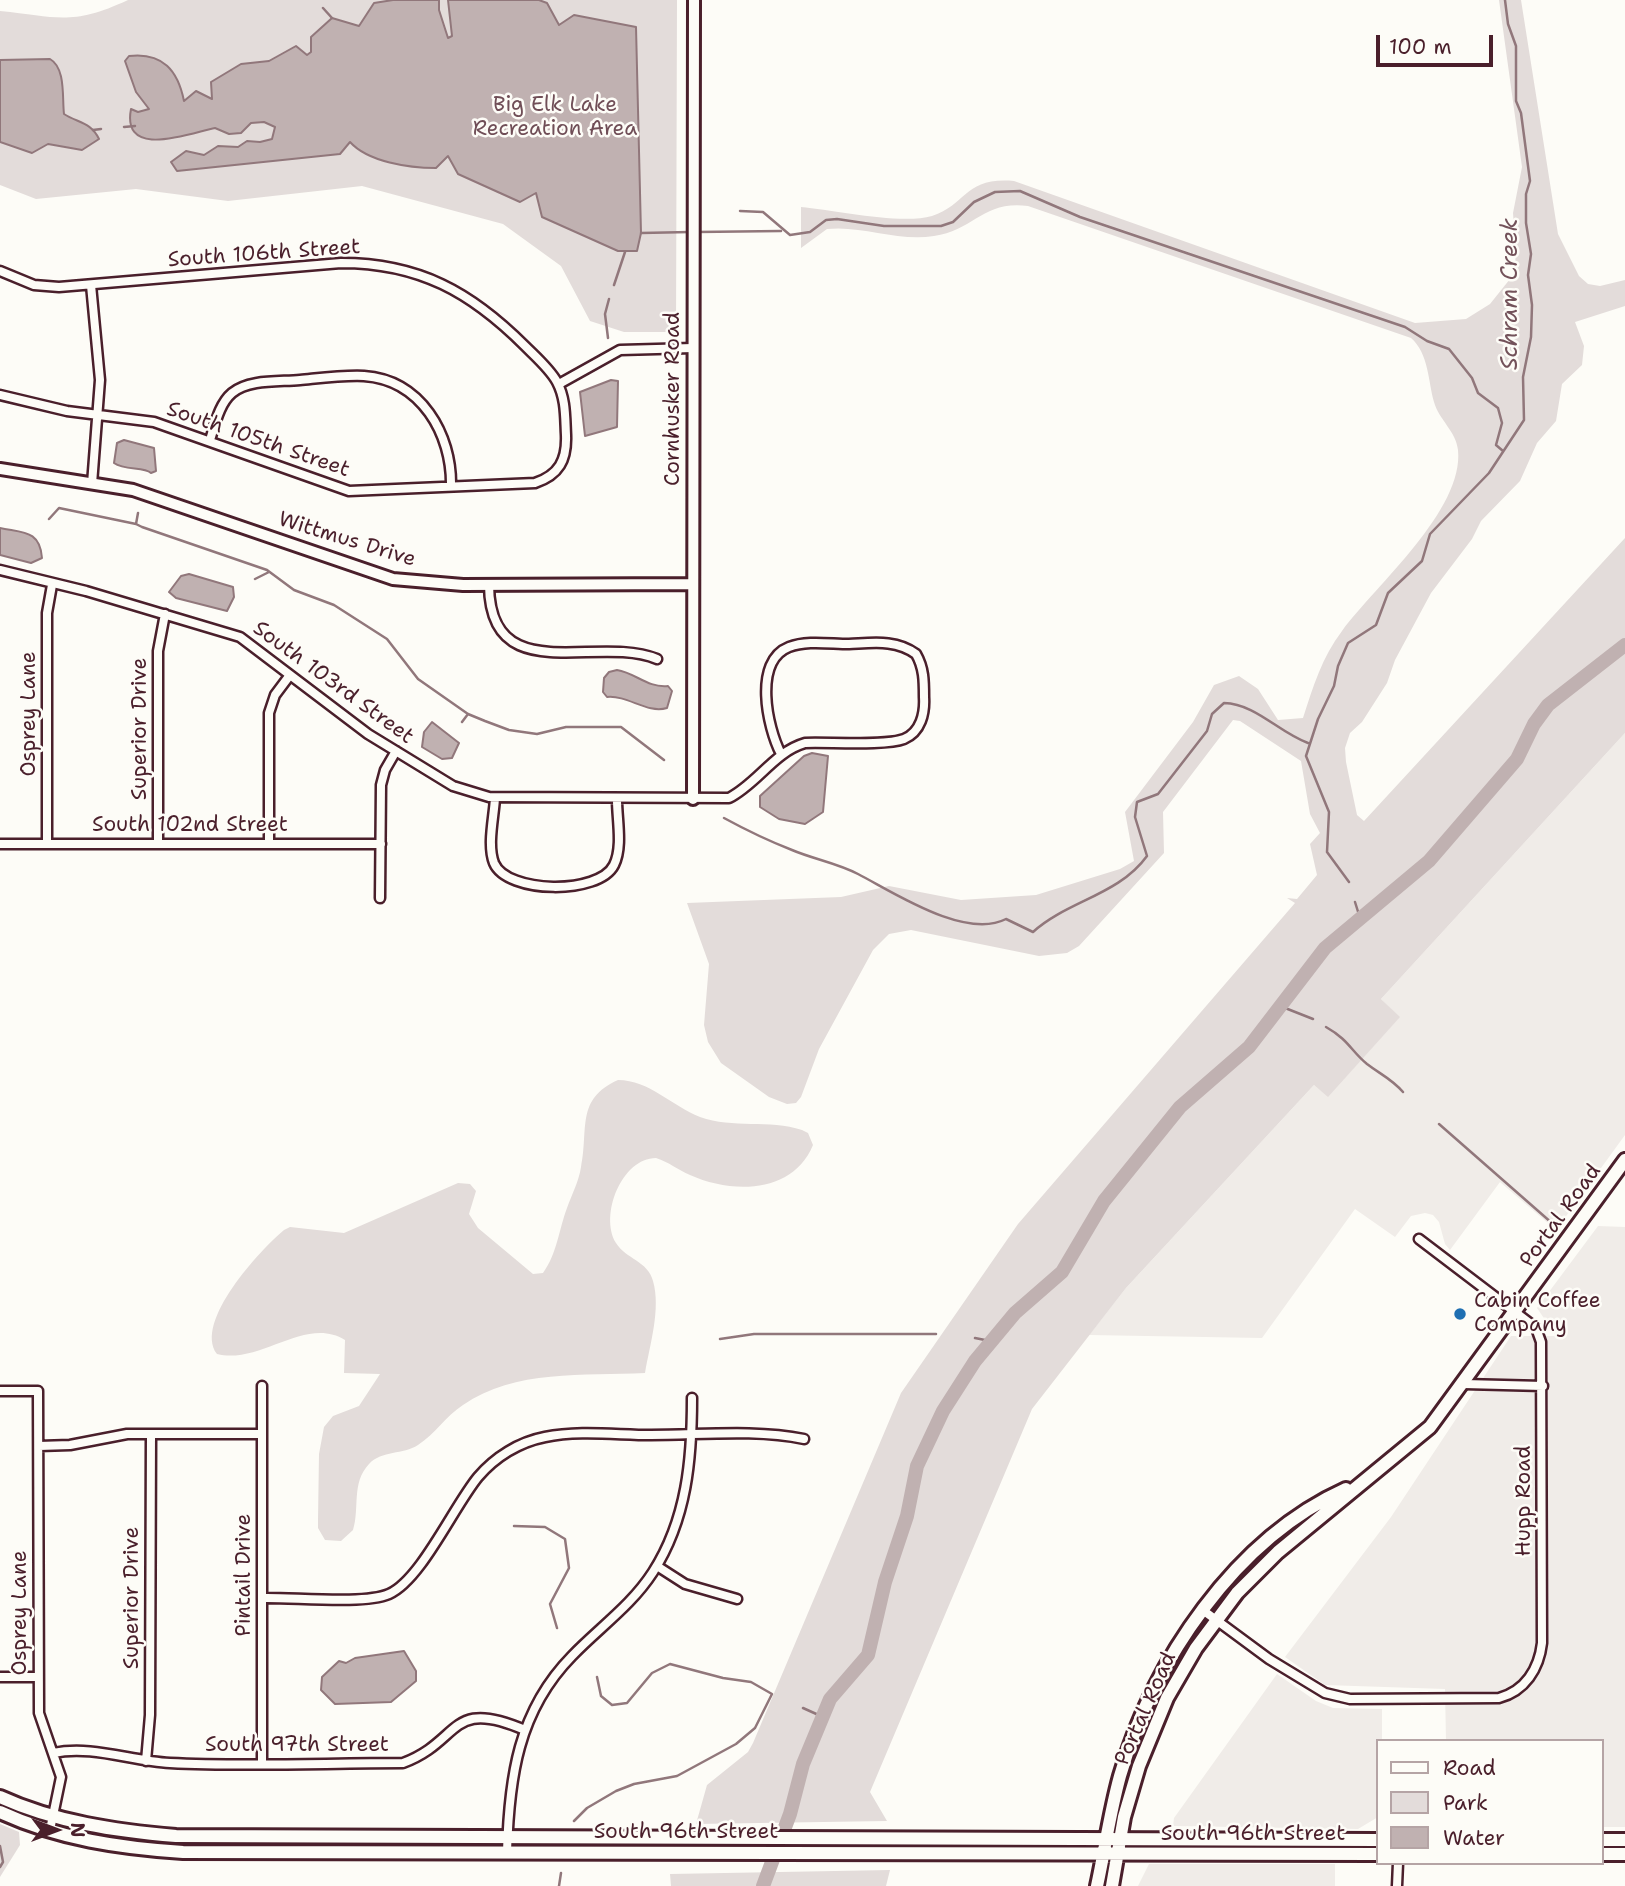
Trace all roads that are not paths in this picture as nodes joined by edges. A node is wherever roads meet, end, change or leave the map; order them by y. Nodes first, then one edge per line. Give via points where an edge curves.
1 (694, 0) edge
2 (0, 271) edge
3 (91, 285) junction
4 (693, 348) junction
5 (559, 384) junction
6 (0, 395) edge
7 (97, 414) junction
8 (210, 440) junction
9 (0, 469) edge
10 (92, 484) junction
11 (451, 486) junction
12 (0, 570) edge
13 (692, 583) junction
14 (52, 585) junction
15 (489, 585) junction
16 (165, 614) junction
17 (657, 659) dead end
18 (290, 675) junction
19 (396, 751) junction
20 (781, 754) junction
21 (495, 798) junction
22 (693, 799) junction
23 (617, 800) junction
24 (47, 843) junction
25 (269, 843) junction
26 (0, 844) edge
27 (158, 844) junction
28 (381, 844) junction
29 (380, 898) dead end
30 (1625, 1160) edge
31 (1419, 1239) dead end
32 (1517, 1312) junction
33 (1464, 1384) junction
34 (262, 1386) dead end
35 (1543, 1386) junction
36 (0, 1391) edge
37 (692, 1398) dead end
38 (151, 1434) junction
39 (262, 1434) junction
40 (692, 1435) junction
41 (804, 1439) dead end
42 (39, 1446) junction
43 (1363, 1482) junction
44 (657, 1566) junction
45 (262, 1598) junction
46 (737, 1599) dead end
47 (1204, 1611) junction
48 (1216, 1619) junction
49 (38, 1677) junction
50 (0, 1678) edge
51 (525, 1730) junction
52 (53, 1753) junction
53 (146, 1761) junction
54 (262, 1763) junction
55 (0, 1797) edge
56 (0, 1812) edge
57 (54, 1815) junction
58 (50, 1830) junction
59 (508, 1837) junction
60 (1106, 1838) junction
61 (1121, 1839) junction
62 (1376, 1840) edge
63 (1604, 1840) edge
64 (1625, 1840) edge
65 (508, 1852) junction
66 (1103, 1853) junction
67 (1119, 1854) junction
68 (1376, 1854) edge
69 (1604, 1854) edge
70 (1625, 1854) edge
71 (1398, 1865) edge
72 (1097, 1886) edge
73 (1112, 1886) edge
74 (1397, 1886) edge

1 - 4 street, Cornhusker Road
2 - 3 street, South 106th Street via 47,287
3 - 5 street, South 106th Street via 341,263 398,269 439,281 484,308
3 - 7 street via 100,380
4 - 5 street via 620,350
4 - 13 street, Cornhusker Road
5 - 11 street, South 105th Street via 564,402 565,457 549,479
6 - 7 street, South 105th Street
7 - 8 street, South 105th Street via 154,422
7 - 10 street
8 - 11 street, South 105th Street via 349,491
8 - 11 street via 227,398 243,386 374,377 405,390 430,413 447,444
9 - 10 street, Wittmus Drive
10 - 15 street, Wittmus Drive via 167,500 393,579
12 - 14 street, South 103rd Street
13 - 15 street, Wittmus Drive
13 - 22 street, Cornhusker Road
14 - 16 street, South 103rd Street
14 - 24 street, Osprey Lane via 47,613
15 - 17 street via 492,616 505,636 519,646 550,652 639,652
16 - 18 street, South 103rd Street via 240,637
16 - 27 street, Superior Drive via 159,651
18 - 19 street, South 103rd Street
18 - 25 street via 269,713
19 - 21 street, South 103rd Street via 461,789
19 - 28 street via 382,780
20 - 20 street, South 103rd Street via 768,726 768,672 780,653 800,644 891,643 916,654 924,671 923,714 916,729 904,739 805,743
20 - 22 street, South 103rd Street via 746,789 729,798
21 - 23 street, South 103rd Street
21 - 23 street via 492,853 502,875 519,883 555,885 582,885 608,873 618,849
22 - 23 street, South 103rd Street
24 - 26 street, South 102nd Street
24 - 27 street, South 102nd Street
25 - 27 street, South 102nd Street
25 - 28 street, South 102nd Street
28 - 29 street
30 - 32 main road, Portal Road
31 - 32 street, Hupp Road
32 - 33 main road, Portal Road
32 - 35 street, Hupp Road via 1536,1328 1541,1342
33 - 35 street
33 - 43 main road, Portal Road via 1417,1440
34 - 39 street, Pintail Drive
35 - 48 street, Hupp Road via 1542,1643 1538,1664 1516,1690 1499,1698 1350,1699 1325,1693
36 - 42 street, Osprey Lane via 38,1391
37 - 40 street
38 - 39 street
38 - 42 street
38 - 53 street, Superior Drive
39 - 45 street, Pintail Drive
40 - 41 street
40 - 44 street via 686,1489 675,1529
40 - 45 street via 569,1434 530,1441 501,1456 479,1476 410,1578 394,1591 373,1597
42 - 49 street, Osprey Lane
43 - 47 main road, Portal Road via 1330,1496 1280,1531 1235,1573
43 - 48 main road, Portal Road via 1263,1566
44 - 46 street via 685,1584
44 - 51 street via 616,1618 556,1675
45 - 54 street, Pintail Drive
47 - 48 street
47 - 60 main road, Portal Road via 1166,1668 1141,1718
48 - 61 main road, Portal Road via 1178,1677 1156,1723 1133,1786
49 - 50 street
49 - 52 street, Osprey Lane via 39,1713
51 - 54 street, South 97th Street via 490,1717 472,1718 460,1721 420,1756 403,1763
51 - 59 street via 511,1779
52 - 53 street, South 97th Street via 82,1749
52 - 57 street, Osprey Lane via 61,1777
53 - 54 street, South 97th Street
55 - 57 main road, South 96th Street
56 - 58 main road, South 96th Street
57 - 58 street, Osprey Lane
57 - 59 main road, South 96th Street via 132,1832 176,1836
58 - 65 main road, South 96th Street via 126,1848 183,1852
59 - 60 main road, South 96th Street
59 - 65 street
60 - 61 main road, South 96th Street
60 - 66 main road, Portal Road
61 - 62 main road, South 96th Street
61 - 67 main road, Portal Road
63 - 64 main road
65 - 66 main road, South 96th Street
66 - 67 main road, South 96th Street
66 - 72 main road, Portal Road
67 - 68 main road, South 96th Street
67 - 73 main road, Portal Road
69 - 70 main road
71 - 74 street

